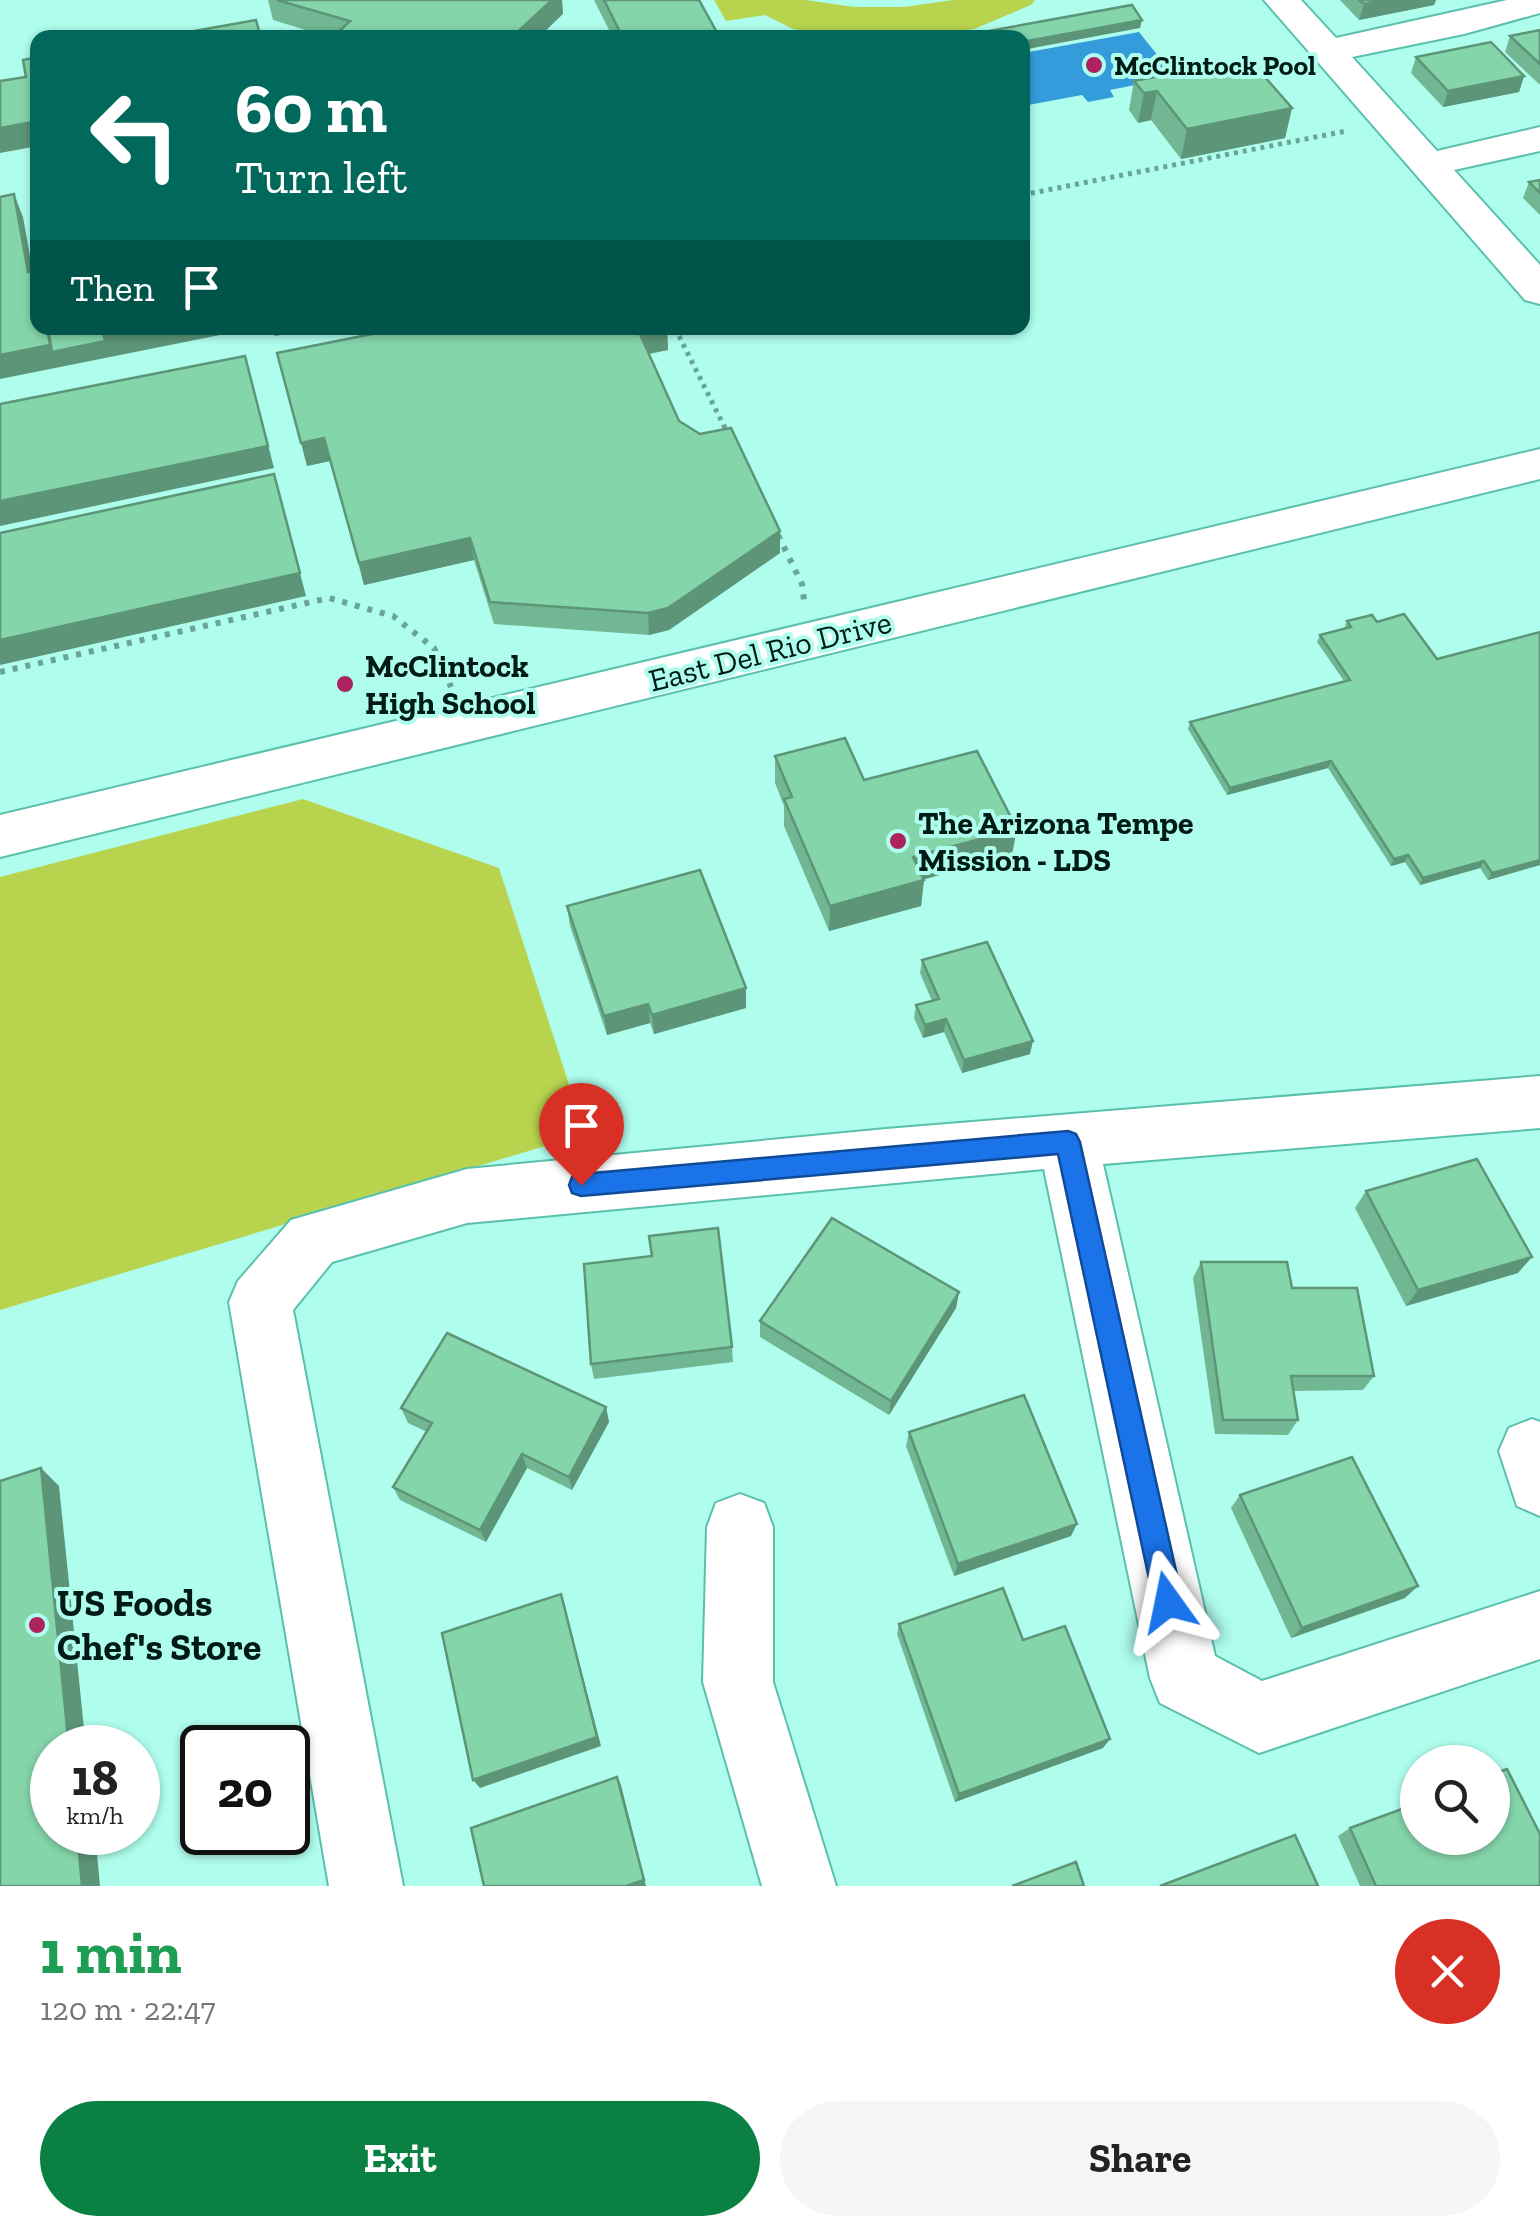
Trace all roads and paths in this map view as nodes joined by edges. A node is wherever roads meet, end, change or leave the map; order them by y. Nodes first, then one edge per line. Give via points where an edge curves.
1 (1282, 0) edge
2 (1540, 2) edge
3 (1326, 50) junction
4 (1351, 121) dead end
5 (1540, 139) edge
6 (1430, 164) junction
7 (1030, 193) edge
8 (1538, 287) edge
9 (678, 335) edge
10 (734, 447) edge
11 (1540, 464) edge
12 (776, 533) edge
13 (804, 600) dead end
14 (0, 672) edge
15 (451, 689) dead end
16 (0, 836) edge
17 (1540, 1102) edge
18 (1068, 1142) junction
19 (740, 1527) dead end
20 (1540, 1625) edge
21 (366, 1886) edge
22 (799, 1886) edge

1 - 3 street
2 - 3 street
3 - 6 street
4 - 7 path via 1346,131
5 - 6 street
6 - 8 street
9 - 10 path
11 - 16 street, East Del Rio Drive
12 - 13 path
14 - 15 path via 330,598 393,616 434,648
17 - 18 street
18 - 20 street via 1186,1678 1259,1718
18 - 21 street via 466,1196 313,1240 260,1302
19 - 22 street via 738,1682

